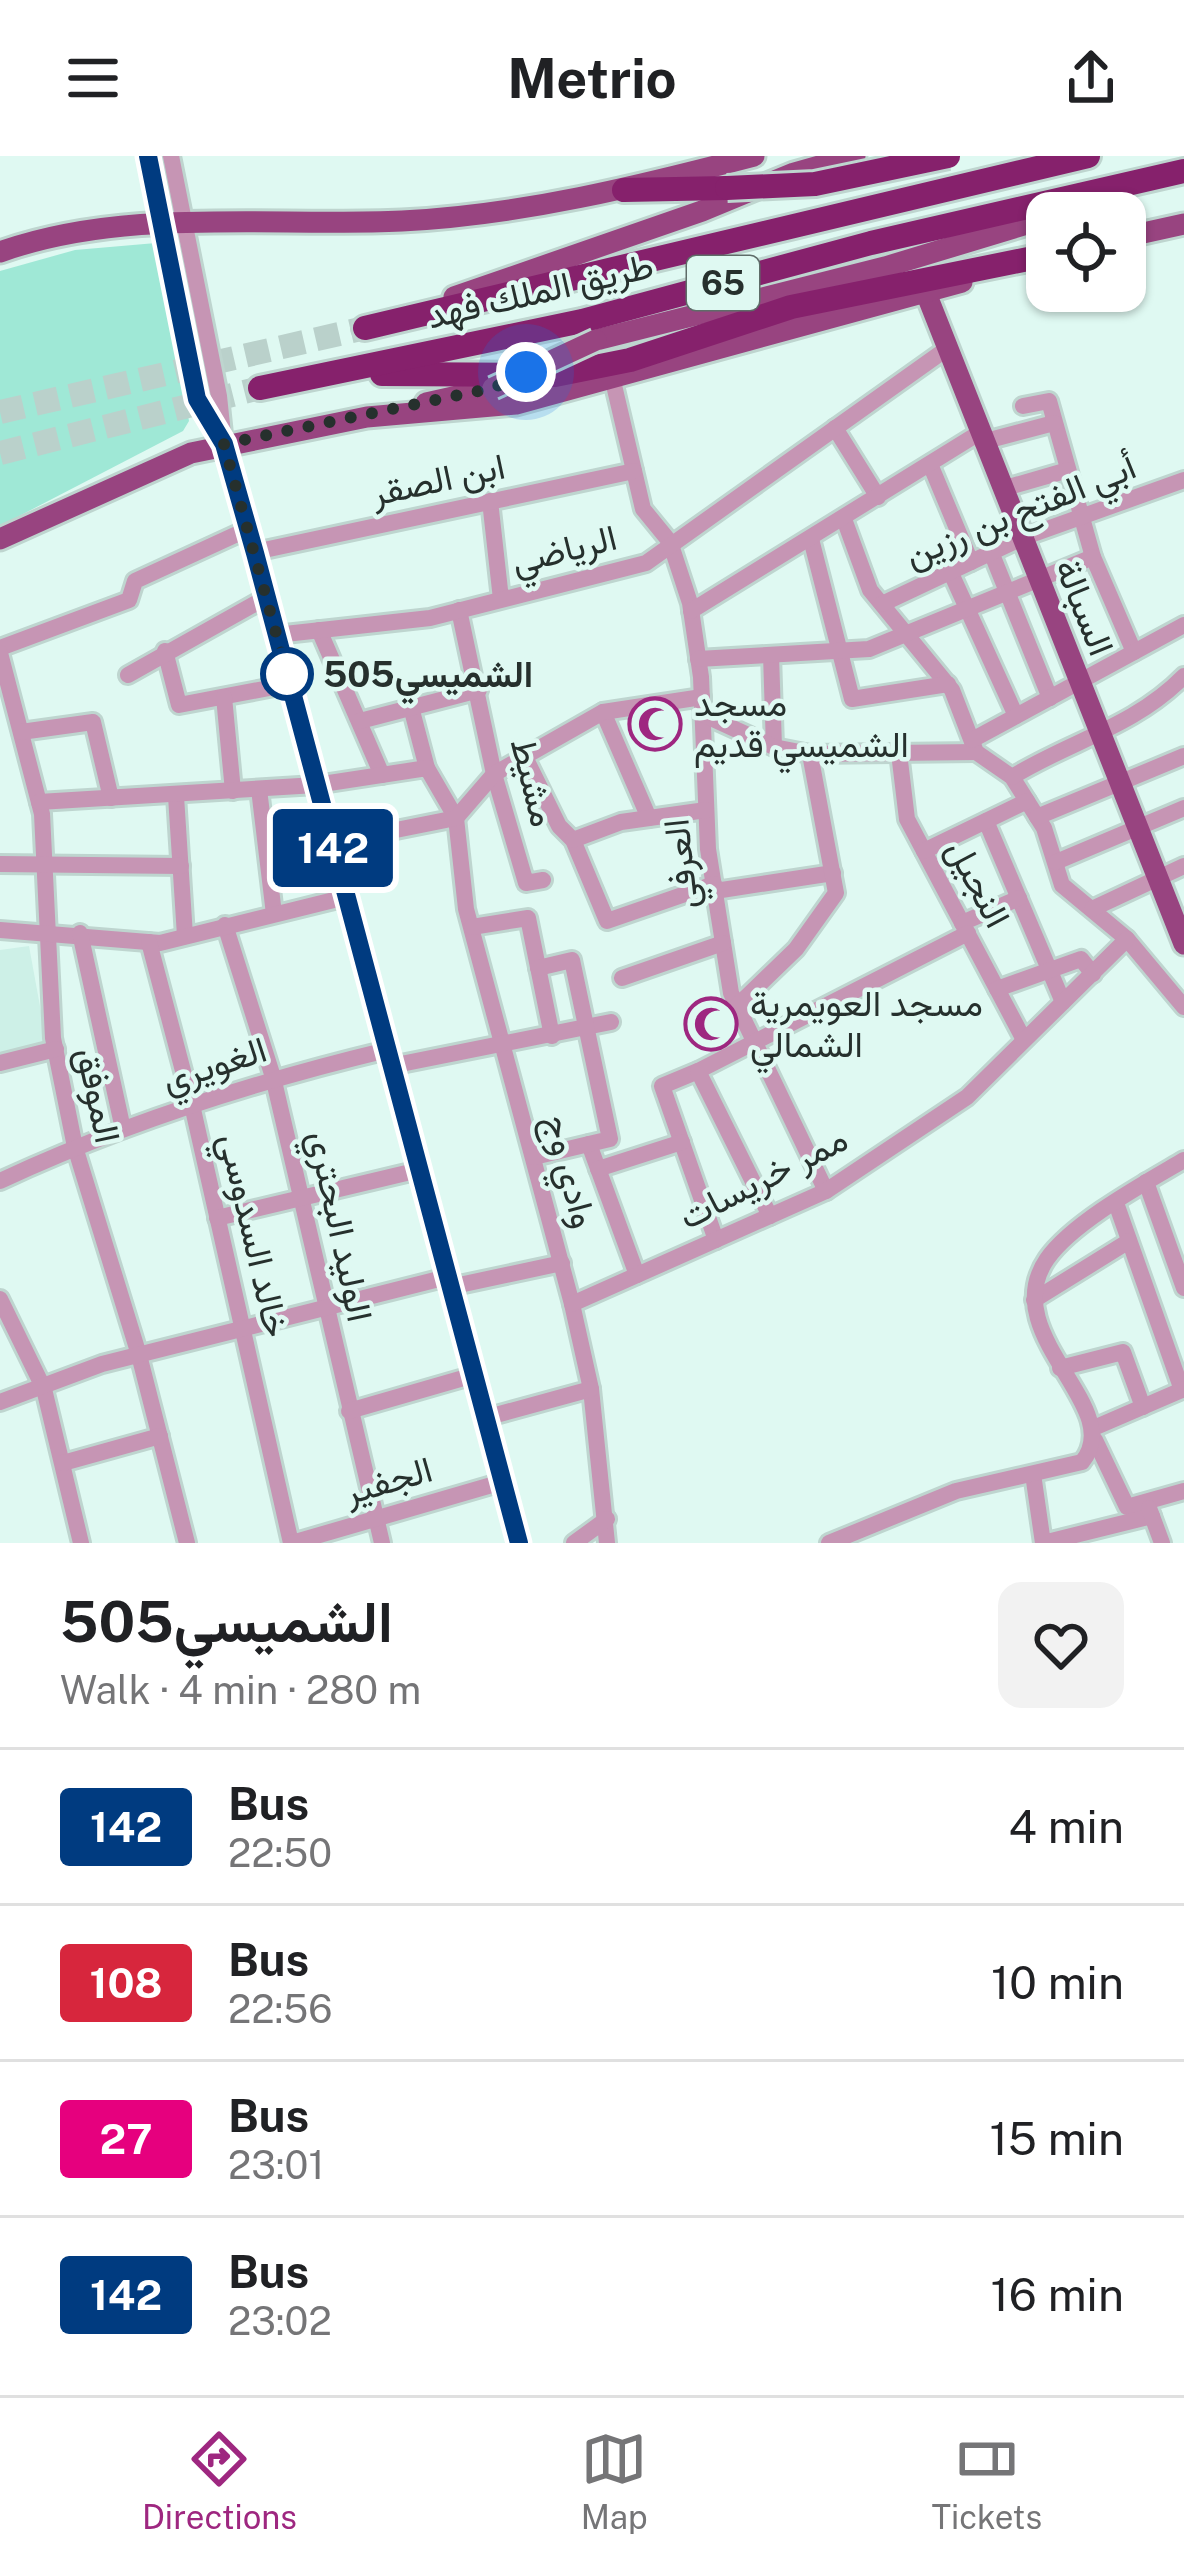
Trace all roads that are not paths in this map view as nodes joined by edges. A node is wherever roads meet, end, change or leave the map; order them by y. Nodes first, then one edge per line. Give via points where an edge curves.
1 (148, 156) edge
2 (171, 156) edge
3 (754, 156) edge
4 (855, 156) edge
5 (948, 156) edge
6 (1088, 156) edge
7 (1180, 172) edge
8 (624, 190) junction
9 (1093, 192) edge
10 (1123, 192) edge
11 (1026, 207) edge
12 (1026, 224) edge
13 (1184, 224) edge
14 (176, 226) junction
15 (1146, 232) edge
16 (0, 252) edge
17 (1026, 260) edge
18 (1026, 262) edge
19 (926, 293) junction
20 (365, 328) joint
21 (945, 350) junction
22 (613, 381) junction
23 (1023, 406) dead end
24 (367, 417) junction
25 (1054, 422) junction
26 (835, 428) junction
27 (981, 437) junction
28 (224, 444) junction
29 (930, 464) junction
30 (1068, 470) junction
31 (634, 471) junction
32 (1184, 480) edge
33 (1002, 489) junction
34 (878, 497) junction
35 (490, 501) junction
36 (1081, 516) junction
37 (844, 519) junction
38 (248, 530) junction
39 (1022, 538) junction
40 (0, 539) edge
41 (811, 539) junction
42 (670, 542) junction
43 (991, 552) junction
44 (255, 553) junction
45 (1093, 557) junction
46 (970, 562) junction
47 (950, 571) junction
48 (1039, 580) junction
49 (1007, 593) junction
50 (267, 597) junction
51 (501, 598) junction
52 (882, 604) junction
53 (459, 610) junction
54 (968, 610) junction
55 (692, 611) junction
56 (1184, 625) edge
57 (319, 630) junction
58 (276, 635) junction
59 (909, 635) junction
60 (0, 650) edge
61 (165, 651) junction
62 (843, 651) junction
63 (1134, 652) junction
64 (771, 655) junction
65 (698, 659) junction
66 (128, 675) dead end
67 (1184, 676) edge
68 (1079, 682) junction
69 (290, 684) junction
70 (948, 684) junction
71 (479, 690) junction
72 (224, 697) junction
73 (1050, 698) junction
74 (702, 706) junction
75 (411, 707) junction
76 (603, 712) junction
77 (1016, 716) junction
78 (359, 721) junction
79 (19, 723) junction
80 (0, 725) edge
81 (1100, 736) junction
82 (974, 746) junction
83 (774, 747) junction
84 (899, 753) junction
85 (810, 754) junction
86 (524, 755) junction
87 (1184, 756) edge
88 (427, 768) junction
89 (494, 774) junction
90 (382, 775) junction
91 (1012, 777) junction
92 (316, 785) junction
93 (1120, 785) junction
94 (259, 789) junction
95 (233, 791) junction
96 (176, 796) junction
97 (111, 799) junction
98 (39, 802) junction
99 (1184, 808) edge
100 (1032, 809) junction
101 (706, 811) junction
102 (457, 818) junction
103 (649, 818) junction
104 (986, 821) junction
105 (1136, 827) junction
106 (573, 840) junction
107 (332, 843) junction
108 (925, 851) junction
109 (44, 861) junction
110 (1056, 862) junction
111 (0, 864) edge
112 (181, 866) junction
113 (1184, 866) edge
114 (832, 873) junction
115 (1156, 877) junction
116 (543, 880) dead end
117 (714, 888) junction
118 (346, 897) junction
119 (1019, 898) junction
120 (1092, 910) junction
121 (274, 914) junction
122 (225, 925) junction
123 (472, 927) junction
124 (965, 928) junction
125 (0, 929) edge
126 (46, 930) junction
127 (80, 933) junction
128 (185, 936) junction
129 (1127, 939) junction
130 (149, 942) junction
131 (723, 943) junction
132 (1184, 944) edge
133 (538, 968) junction
134 (1050, 970) junction
135 (1093, 974) junction
136 (622, 978) dead end
137 (997, 988) junction
138 (1063, 1002) junction
139 (737, 1006) junction
140 (1184, 1007) edge
141 (611, 1022) dead end
142 (589, 1027) junction
143 (552, 1036) junction
144 (1023, 1038) junction
145 (755, 1046) junction
146 (504, 1047) junction
147 (56, 1049) junction
148 (389, 1058) junction
149 (0, 1063) edge
150 (698, 1071) junction
151 (274, 1077) junction
152 (192, 1105) junction
153 (123, 1129) junction
154 (682, 1142) junction
155 (589, 1144) junction
156 (75, 1147) junction
157 (534, 1157) junction
158 (1184, 1160) edge
159 (598, 1169) junction
160 (419, 1170) junction
161 (0, 1181) edge
162 (1146, 1182) junction
163 (826, 1191) junction
164 (304, 1199) junction
165 (1116, 1203) junction
166 (770, 1216) junction
167 (217, 1218) junction
168 (716, 1240) junction
169 (1129, 1241) junction
170 (562, 1263) junction
171 (637, 1275) junction
172 (449, 1282) junction
173 (1184, 1288) edge
174 (0, 1298) edge
175 (1034, 1300) junction
176 (572, 1304) junction
177 (324, 1311) junction
178 (242, 1330) junction
179 (139, 1355) junction
180 (1060, 1368) junction
181 (474, 1375) junction
182 (44, 1389) junction
183 (591, 1389) junction
184 (1183, 1390) edge
185 (0, 1402) edge
186 (1142, 1407) junction
187 (349, 1411) junction
188 (485, 1418) junction
189 (1095, 1433) junction
190 (160, 1436) junction
191 (63, 1463) junction
192 (1033, 1474) junction
193 (502, 1482) junction
194 (1184, 1491) edge
195 (1149, 1509) junction
196 (376, 1517) junction
197 (607, 1519) junction
198 (81, 1543) edge
199 (187, 1543) edge
200 (291, 1543) edge
201 (382, 1543) edge
202 (519, 1543) edge
203 (574, 1543) edge
204 (607, 1543) edge
205 (829, 1543) edge
206 (1043, 1543) edge
207 (1162, 1543) edge

1 - 14 street
2 - 14 street
3 - 8 main road
4 - 20 main road
5 - 8 highway, bridge via 815,184
6 - 20 highway, طريق الملك فهد / 65
7 - 9 highway, طريق الملك فهد / 65
7 - 10 main road
8 - 14 main road via 406,220
11 - 17 highway, طريق الملك فهد / 65 via 582,321 260,388 370,374 555,375 790,307
12 - 24 main road, bridge via 596,340 493,388
13 - 15 main road
14 - 16 main road via 91,229
14 - 28 street
18 - 19 main road
19 - 21 main road, السبالة
19 - 22 main road
21 - 26 street, الرياضي
21 - 27 main road, السبالة
22 - 24 main road via 516,404
22 - 31 street, العرفي
23 - 25 street via 1049,401
24 - 28 main road
25 - 27 street
25 - 30 street
26 - 34 street
26 - 42 street, الرياضي
27 - 29 street
27 - 33 main road, السبالة
28 - 38 street
28 - 40 main road
29 - 34 street
29 - 46 street
30 - 33 street
30 - 36 street
31 - 35 street, ابن الصقر
31 - 42 street, العرفي via 643,509
32 - 36 street, أبي الفتح بن رزين
33 - 39 main road, السبالة
34 - 37 street
35 - 44 street, ابن الصقر
35 - 51 street
36 - 39 street, أبي الفتح بن رزين
36 - 45 street
37 - 41 street
37 - 52 street
38 - 44 street
38 - 60 street via 135,581 129,600
39 - 43 street, أبي الفتح بن رزين
39 - 48 main road, السبالة
41 - 55 street
41 - 62 street
42 - 51 street, الرياضي via 646,563
42 - 55 street, العرفي
43 - 46 street, أبي الفتح بن رزين
43 - 49 street
44 - 50 street
45 - 48 street
45 - 63 street
46 - 47 street, أبي الفتح بن رزين
47 - 52 street, أبي الفتح بن رزين
47 - 54 street
48 - 49 street
48 - 68 main road, السبالة
49 - 54 street
49 - 73 street
50 - 58 street
50 - 61 street
51 - 53 street, الرياضي
52 - 59 street
53 - 57 street, الرياضي
53 - 71 street, مشيط
54 - 59 street
54 - 77 street
55 - 65 street, العرفي
56 - 63 street
57 - 58 street, الرياضي
57 - 78 street
58 - 69 street
59 - 62 street
59 - 70 street
60 - 79 street, الموفق
61 - 66 street
61 - 72 street via 179,705
62 - 64 street
62 - 70 street via 853,699
63 - 68 street
64 - 65 street
64 - 83 street
65 - 74 street, العرفي
67 - 81 street
68 - 73 street
68 - 81 main road, السبالة
69 - 72 street
69 - 92 street
70 - 82 street
71 - 75 street
71 - 89 street, مشيط
72 - 95 street
73 - 77 street
74 - 76 street
74 - 83 street
74 - 101 street, العرفي
75 - 78 street
75 - 88 street
76 - 86 street
76 - 103 street
77 - 82 street
78 - 90 street
79 - 80 street
79 - 97 street via 93,722
79 - 98 street, الموفق
81 - 91 street
81 - 93 main road, السبالة
82 - 84 street
82 - 91 street
83 - 85 street
84 - 85 street
84 - 108 street, النجيل via 907,819
85 - 114 street
86 - 89 street
86 - 106 street
87 - 93 street
88 - 90 street
88 - 102 street
89 - 102 street
89 - 116 street, مشيط via 526,883
90 - 92 street
91 - 100 street
92 - 94 street
92 - 107 street
93 - 100 street
93 - 105 main road, السبالة
94 - 95 street
94 - 121 street
95 - 96 street
96 - 97 street
96 - 112 street
97 - 98 street
98 - 109 street, الموفق
99 - 105 street
100 - 104 street
100 - 110 street
101 - 103 street
101 - 117 street, العرفي
102 - 107 street
102 - 123 street, وادي وج
103 - 106 street
104 - 108 street
104 - 119 street
105 - 110 street
105 - 115 main road, السبالة
106 - 117 street via 607,921
107 - 118 street
108 - 124 street, النجيل
109 - 111 street
109 - 112 street
109 - 126 street, الموفق
110 - 120 street via 1062,885
112 - 128 street
113 - 115 street
114 - 117 street
114 - 139 street via 836,893 796,949
115 - 120 street
115 - 132 main road, السبالة
117 - 131 street, العرفي
118 - 121 street
118 - 148 street
119 - 124 street
119 - 134 street
120 - 129 street
121 - 122 street
122 - 128 street
122 - 151 street, الوليد البحتري
123 - 133 street via 528,918
123 - 146 street, وادي وج
124 - 137 street, النجيل
124 - 145 street
125 - 126 street
126 - 127 street
126 - 147 street, الموفق
127 - 130 street
127 - 153 street
128 - 130 street
129 - 135 street, ممر خريسات
129 - 140 street
130 - 152 street, خالد السدوسي
131 - 136 street
131 - 139 street, العرفي
133 - 142 street via 572,960
133 - 143 street
134 - 135 street via 1081,959
134 - 137 street
134 - 138 street
135 - 138 street, ممر خريسات
137 - 144 street, النجيل
138 - 144 street, ممر خريسات
139 - 145 street, العرفي
141 - 142 street, الغويري
142 - 143 street, الغويري
142 - 155 street via 610,1138
143 - 146 street, الغويري
144 - 163 street, ممر خريسات via 967,1097
145 - 150 street
145 - 163 street, العرفي
146 - 148 street, الغويري
146 - 157 street, وادي وج
147 - 149 street
147 - 156 street, الموفق
148 - 151 street, الغويري
148 - 160 street
150 - 154 street via 662,1086
150 - 166 street
151 - 152 street, الغويري
151 - 164 street, الوليد البحتري
152 - 153 street, الغويري
152 - 167 street, خالد السدوسي
153 - 156 street, الغويري
154 - 159 street
154 - 168 street
155 - 157 street
155 - 159 street
156 - 161 street, الغويري
156 - 179 street, الموفق
157 - 170 street, وادي وج
158 - 162 street
159 - 171 street
160 - 164 street
160 - 172 street
162 - 165 street
162 - 173 street
163 - 166 street, ممر خريسات
164 - 167 street
164 - 177 street, الوليد البحتري
165 - 169 street
165 - 175 street via 1050,1255
166 - 168 street, ممر خريسات
167 - 178 street, خالد السدوسي
168 - 171 street, ممر خريسات
169 - 175 street
169 - 184 street
170 - 172 street
170 - 176 street, وادي وج
171 - 176 street, ممر خريسات
172 - 177 street
172 - 181 street
174 - 182 street
175 - 180 street
176 - 183 street, وادي وج
177 - 178 street
177 - 187 street, الوليد البحتري
178 - 179 street
178 - 200 street, خالد السدوسي
179 - 182 street
179 - 190 street, الموفق
180 - 186 street via 1124,1352
180 - 189 street
181 - 187 street
181 - 188 street
182 - 185 street
182 - 191 street
183 - 188 street
183 - 197 street, وادي وج
184 - 186 street
186 - 189 street
187 - 196 street, الوليد البحتري
188 - 193 street
189 - 192 street via 1082,1462
189 - 195 street via 1127,1507
190 - 191 street
190 - 199 street, الموفق
191 - 198 street
192 - 205 street via 956,1491
192 - 206 street
193 - 196 street, الجفير
193 - 202 street
194 - 195 street
195 - 206 street
195 - 207 street
196 - 200 street, الجفير
196 - 201 street, الوليد البحتري
197 - 203 street
197 - 204 street, وادي وج

